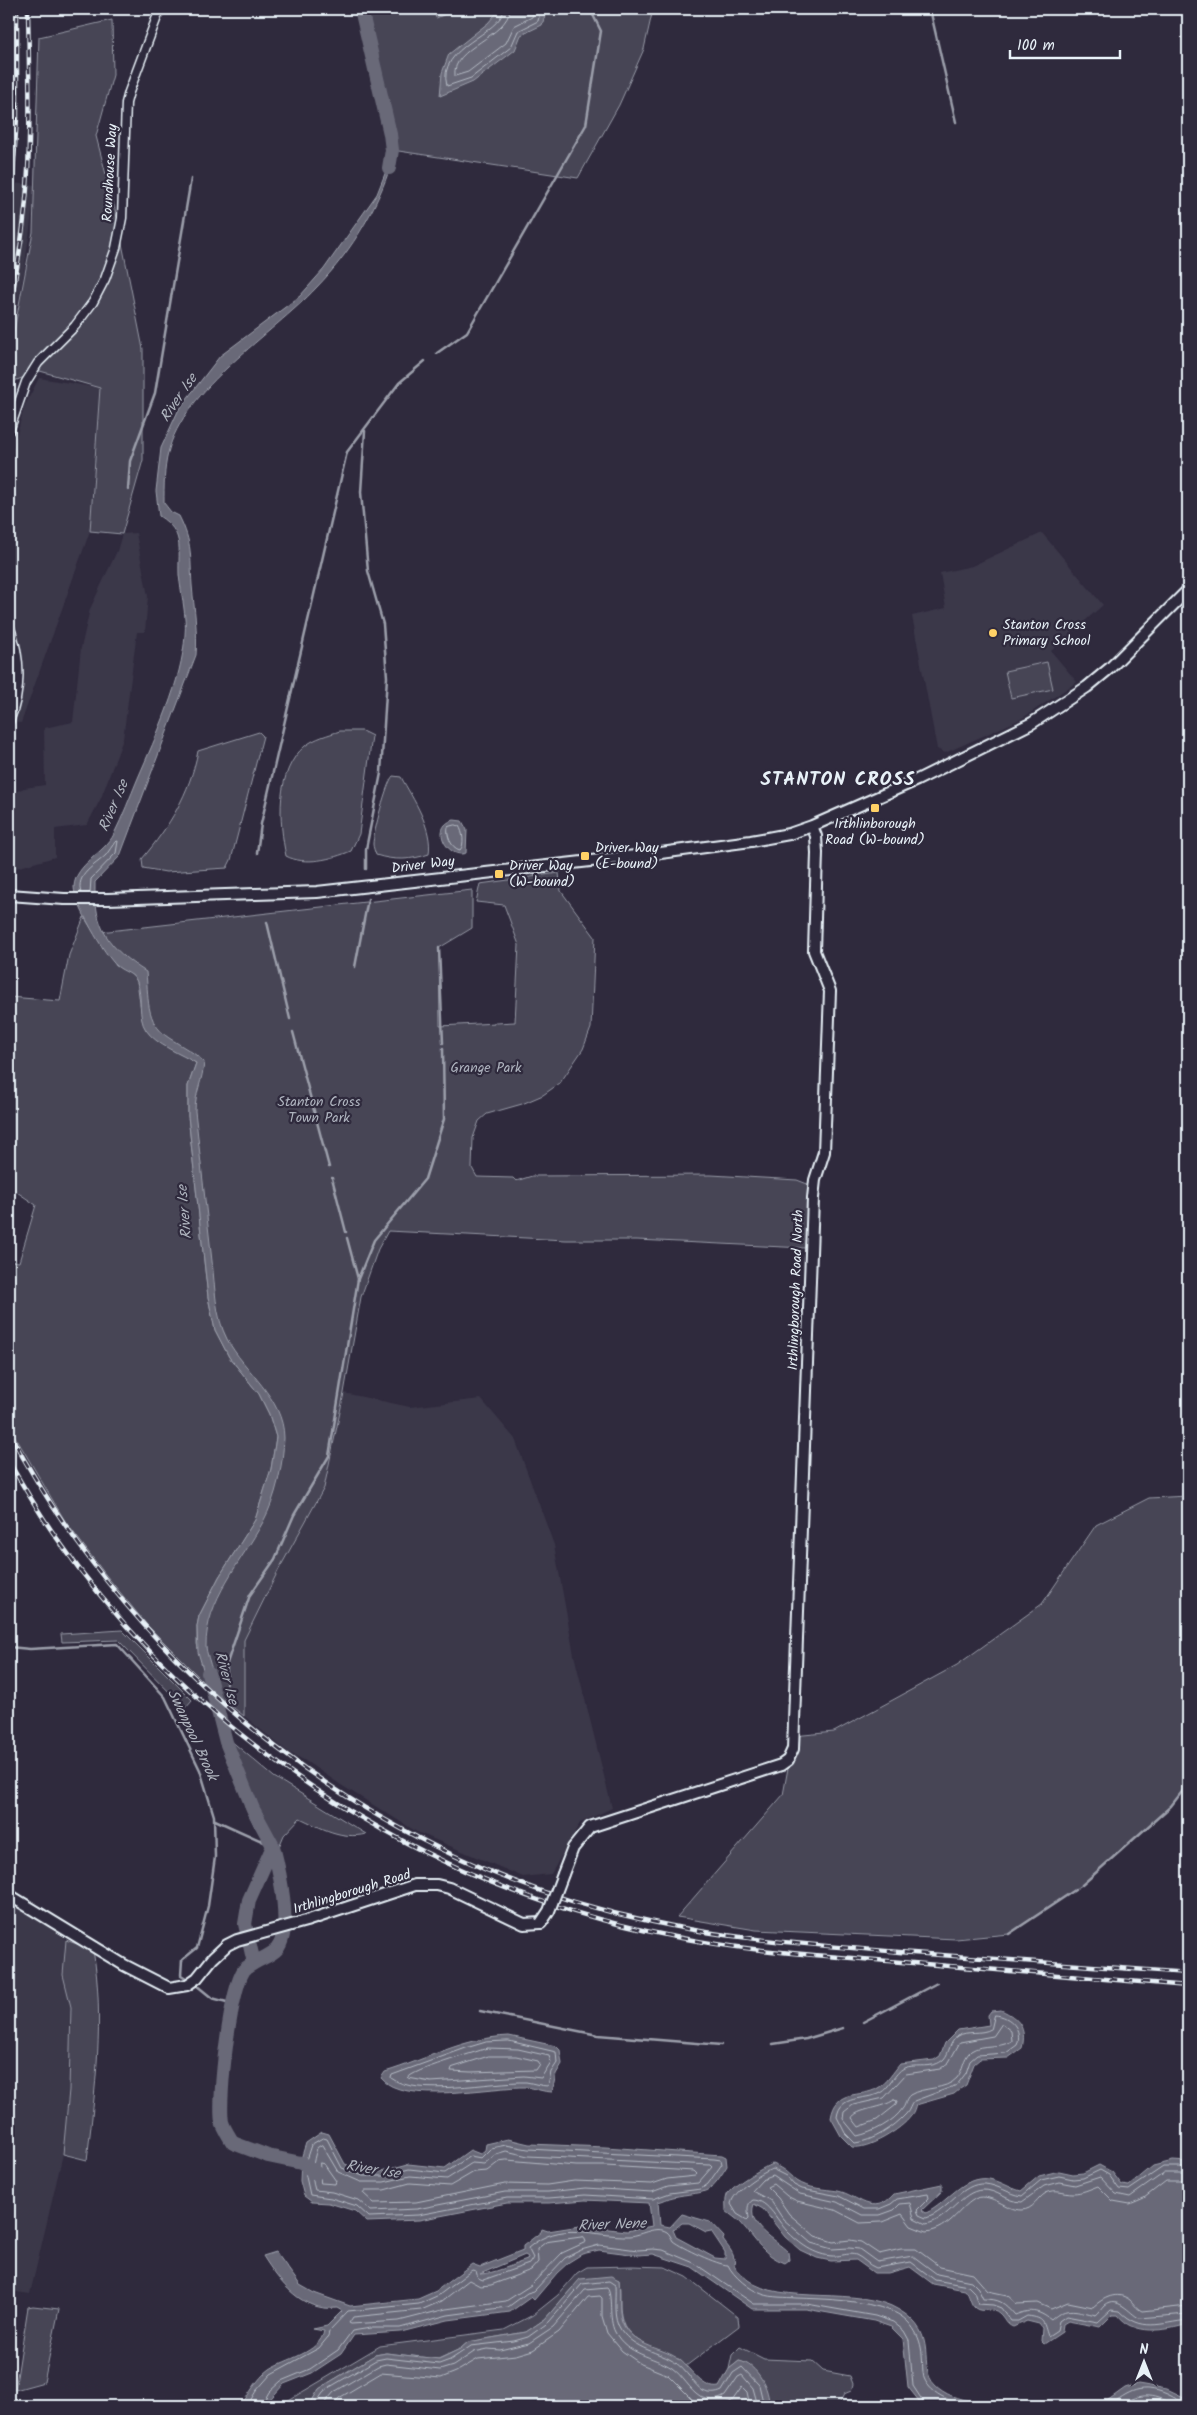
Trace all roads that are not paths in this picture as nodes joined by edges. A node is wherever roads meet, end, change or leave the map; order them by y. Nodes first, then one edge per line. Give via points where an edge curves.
1 (160, 9) edge
2 (9, 431) edge
3 (1188, 590) edge
4 (9, 625) edge
5 (9, 722) edge
6 (812, 826) junction
7 (9, 888) edge
8 (9, 895) edge
9 (35, 896) junction
10 (788, 1760) joint
11 (9, 1895) edge

1 - 2 street, Roundhouse Way via 129,92 122,218 105,279 75,326 38,363 26,382
3 - 6 main road, Driver Way via 1110,668 1032,723 935,772
4 - 5 street via 19,668 15,704
6 - 9 main road, Driver Way via 751,841 691,849 317,892 108,899
6 - 10 main road, Irthlingborough Road North via 817,844 814,951 830,991 824,1152 813,1198 795,1722 793,1749
7 - 9 main road, Driver Way
8 - 9 main road, Driver Way
10 - 11 main road, Irthlingborough Road, bridge via 590,1827 572,1848 549,1912 541,1922 533,1925 524,1924 450,1888 425,1884 237,1940 227,1945 187,1985 169,1988 124,1965

